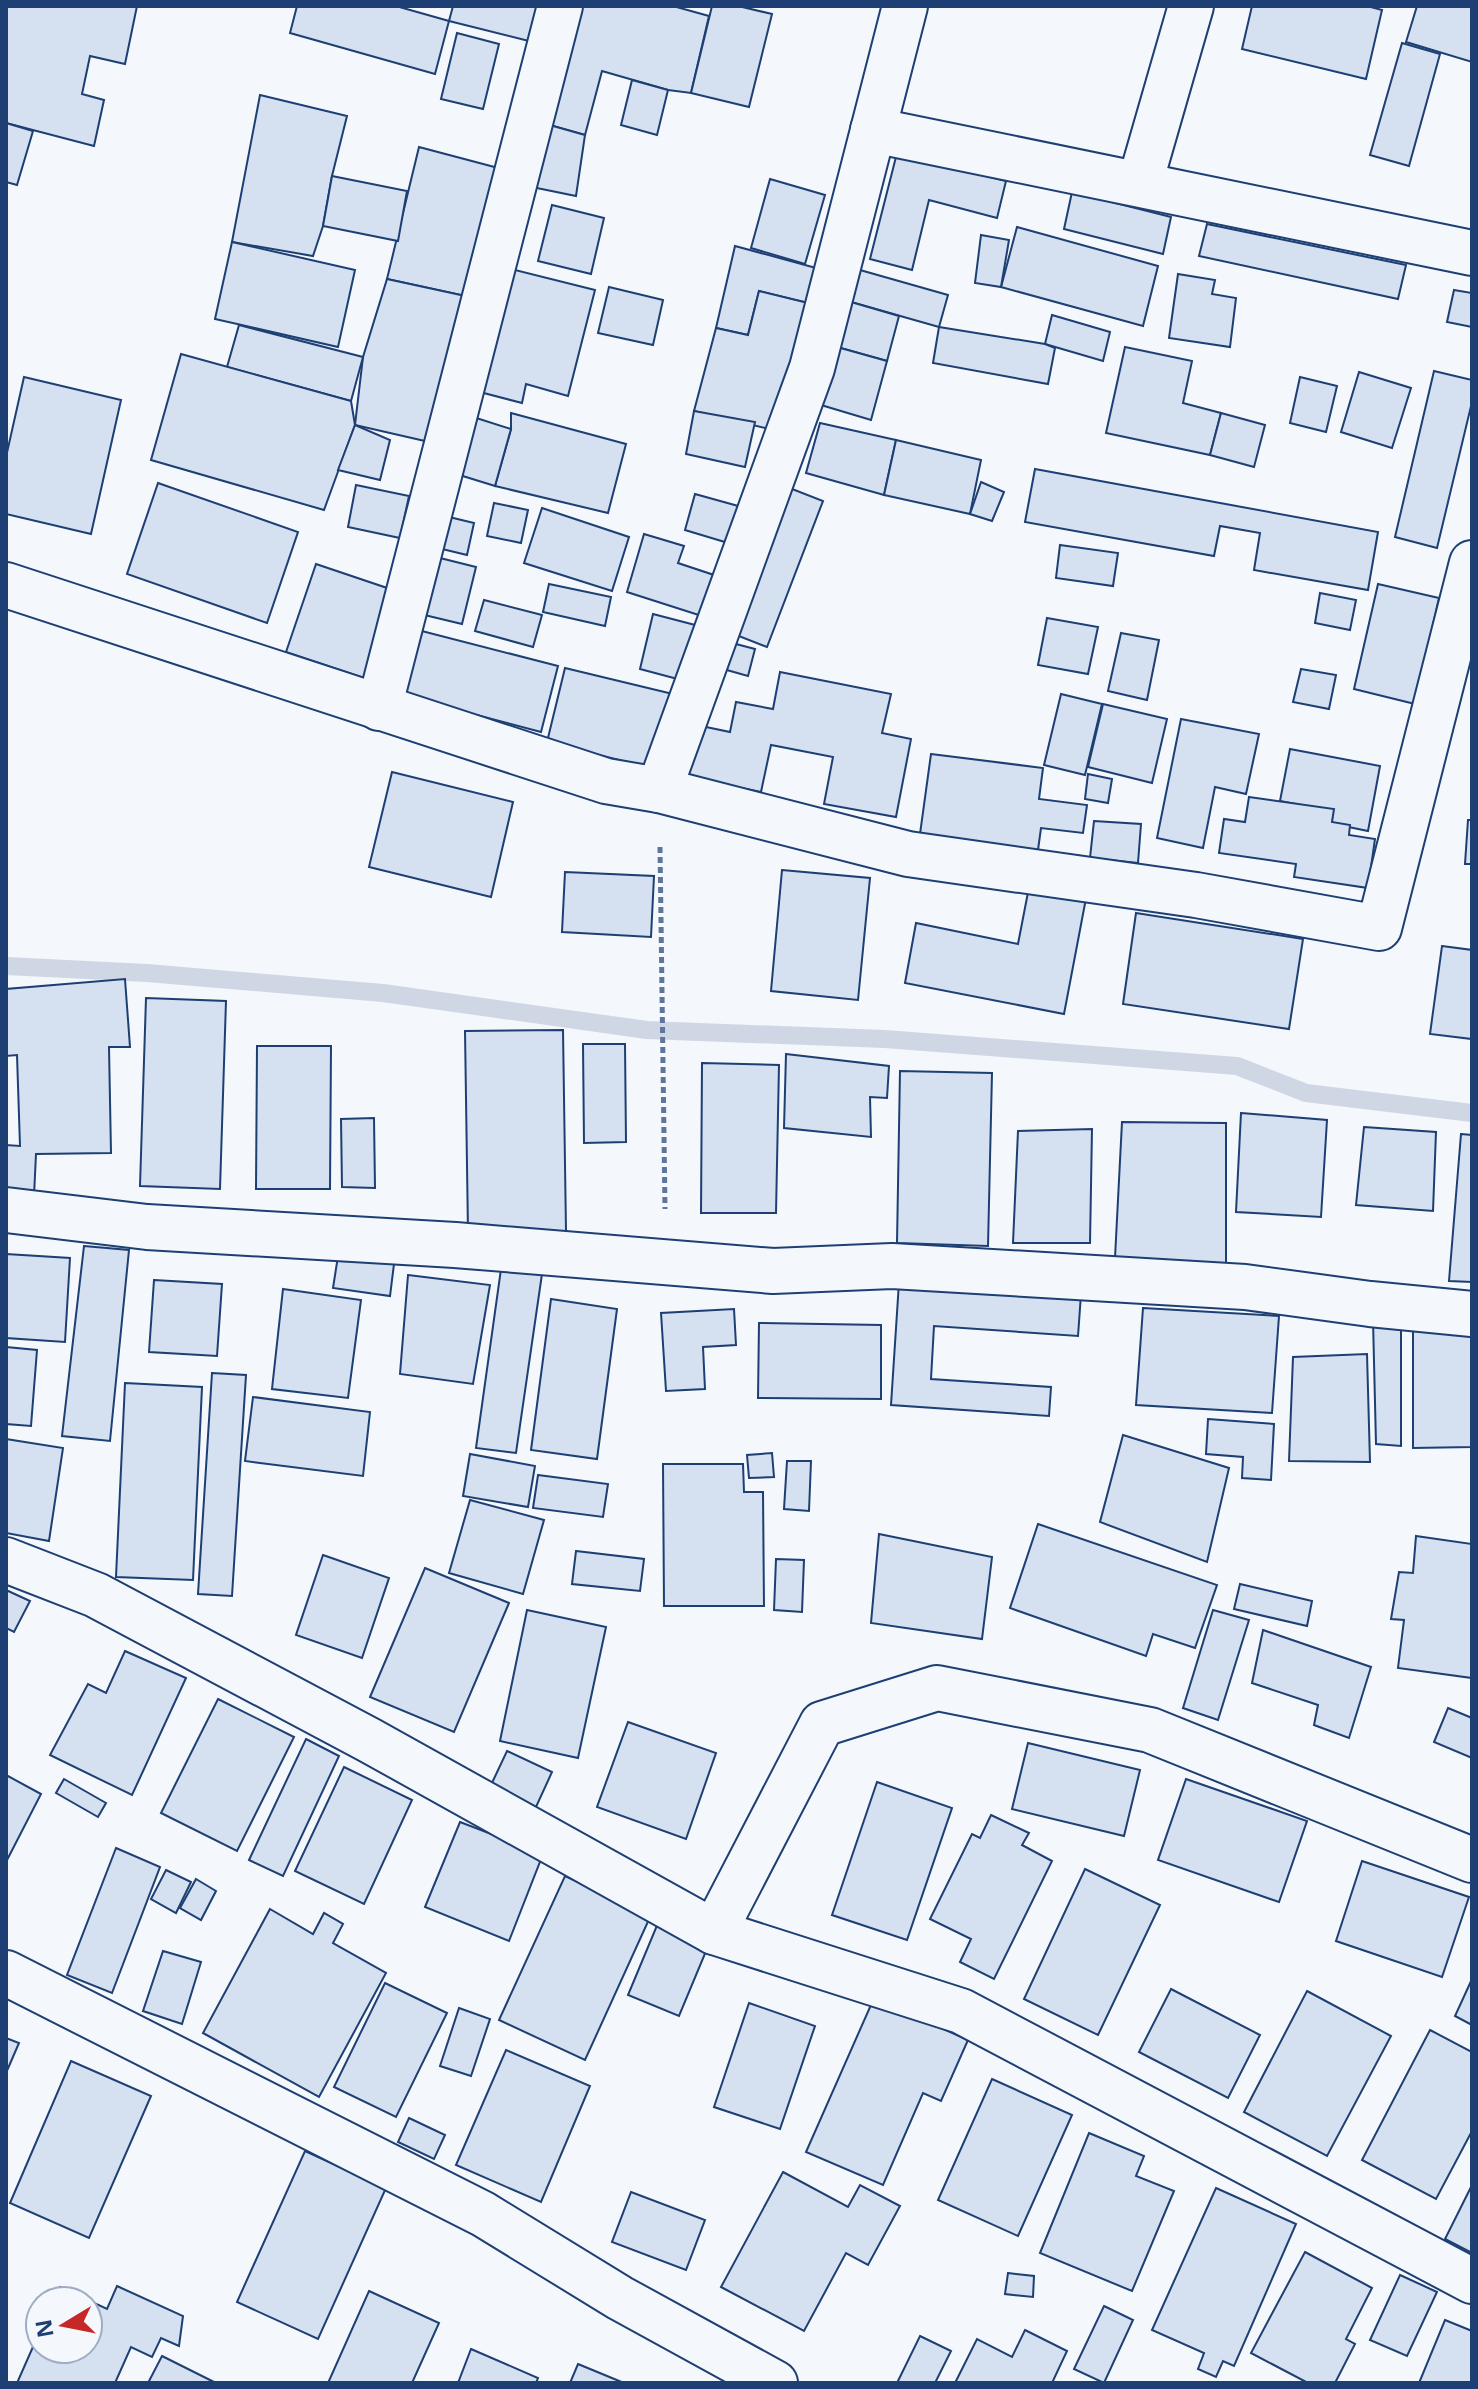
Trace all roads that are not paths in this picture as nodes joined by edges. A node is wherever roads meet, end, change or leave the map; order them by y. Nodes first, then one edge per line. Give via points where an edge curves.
1 (560, 6) edge
2 (905, 6) edge
3 (1191, 6) edge
4 (873, 130) junction
5 (1140, 183) junction
6 (1472, 253) edge
7 (1472, 563) edge
8 (6, 585) edge
9 (379, 708) junction
10 (659, 790) junction
11 (6, 1210) edge
12 (1472, 1314) edge
13 (6, 1560) edge
14 (1472, 1860) edge
15 (714, 1932) junction
16 (6, 1973) edge
17 (1472, 2281) edge
18 (775, 2383) edge

1 - 9 street
2 - 4 street
3 - 5 street
4 - 5 street
4 - 10 street via 812,368
5 - 6 street
7 - 10 street via 1379,928 1196,895 908,854
8 - 9 street
9 - 10 street via 606,781
11 - 12 street via 147,1227 773,1271 892,1266 1230,1286
13 - 15 street via 110,1602
14 - 15 street via 1150,1730 937,1688 822,1724
15 - 17 street via 961,2011
16 - 18 street via 483,2214 620,2298

